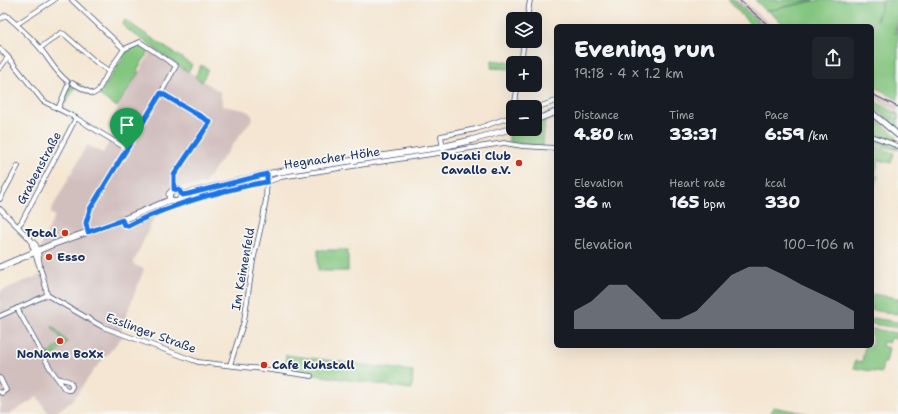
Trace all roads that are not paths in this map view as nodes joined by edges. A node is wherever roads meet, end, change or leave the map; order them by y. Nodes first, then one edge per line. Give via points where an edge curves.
1 (54, 0) edge
2 (72, 0) edge
3 (530, 0) edge
4 (528, 12) edge
5 (0, 19) edge
6 (17, 24) junction
7 (40, 48) junction
8 (124, 49) junction
9 (0, 50) edge
10 (8, 57) junction
11 (0, 68) edge
12 (109, 71) junction
13 (69, 83) junction
14 (161, 93) junction
15 (554, 102) edge
16 (542, 106) edge
17 (58, 109) junction
18 (554, 113) edge
19 (874, 115) edge
20 (542, 117) edge
21 (76, 118) junction
22 (506, 118) edge
23 (506, 130) edge
24 (898, 135) edge
25 (874, 137) edge
26 (898, 146) edge
27 (554, 148) edge
28 (127, 149) junction
29 (443, 150) junction
30 (18, 166) dead end
31 (267, 174) junction
32 (267, 182) junction
33 (174, 189) junction
34 (182, 195) junction
35 (0, 199) edge
36 (170, 200) junction
37 (0, 210) edge
38 (122, 220) junction
39 (18, 226) junction
40 (88, 232) junction
41 (36, 252) junction
42 (0, 267) edge
43 (47, 295) junction
44 (17, 308) junction
45 (0, 316) edge
46 (230, 365) junction
47 (311, 376) dead end
48 (0, 378) edge
49 (58, 378) dead end
50 (0, 392) edge

1 - 6 street
2 - 8 street
3 - 4 street
5 - 6 street via 6,15
6 - 7 street
7 - 12 street via 61,33 64,34
7 - 13 street via 58,73
8 - 12 street
8 - 14 street via 140,42 176,66
9 - 10 street
10 - 11 street
10 - 17 street via 43,101
12 - 13 street via 98,91 93,94
13 - 17 street
14 - 28 street
14 - 33 street via 210,122 174,175
15 - 16 street
17 - 21 street
18 - 20 main road
19 - 24 main road
21 - 28 street
21 - 39 street, Grabenstraße
22 - 29 street via 476,129 441,136
23 - 29 main road, Hegnacher Höhe
25 - 26 street
27 - 29 street, Hegnacher Höhe via 504,143
28 - 40 street via 88,214
29 - 31 main road, Hegnacher Höhe
29 - 32 street, Hegnacher Höhe via 297,174
30 - 35 street
31 - 32 street, Im Keimenfeld
31 - 34 main road, Hegnacher Höhe
32 - 38 street, Hegnacher Höhe via 247,185 189,202 128,226 124,225
32 - 46 street, Im Keimenfeld via 244,321
33 - 34 main road via 179,190
33 - 36 main road via 169,194
34 - 36 main road via 179,202
36 - 38 main road
37 - 39 street
38 - 40 main road
39 - 41 street via 30,238
40 - 41 main road
41 - 42 main road
41 - 43 street
43 - 44 street
43 - 46 street, Esslinger Straße via 103,327 194,360
44 - 45 street
44 - 49 street
46 - 47 street, Esslinger Straße
48 - 50 street via 6,390

